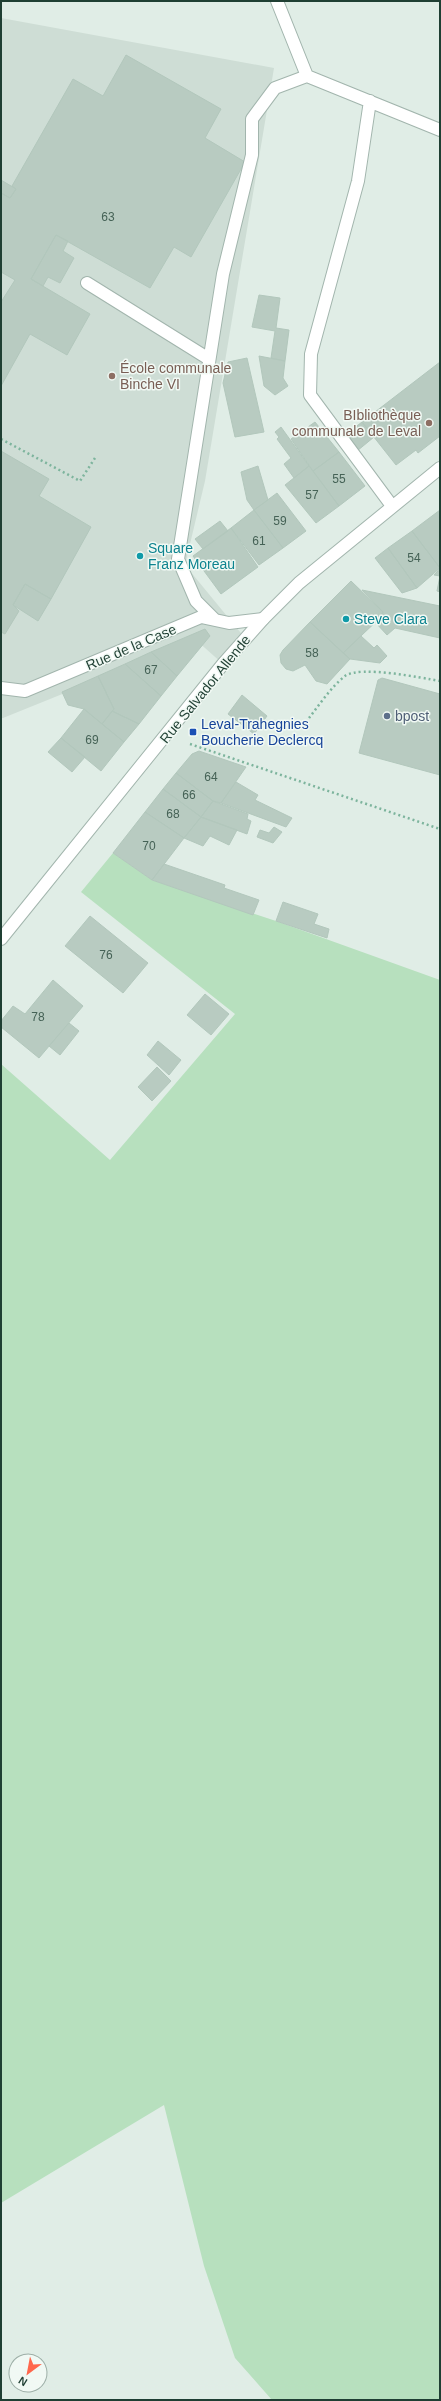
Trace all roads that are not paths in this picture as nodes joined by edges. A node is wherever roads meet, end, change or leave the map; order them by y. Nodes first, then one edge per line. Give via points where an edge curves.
1 (278, 1) edge
2 (307, 76) junction
3 (370, 101) junction
4 (440, 130) edge
5 (87, 283) dead end
6 (209, 359) junction
7 (440, 468) edge
8 (392, 506) junction
9 (263, 619) junction
10 (215, 620) junction
11 (1, 688) edge
12 (1, 940) edge

1 - 2 street
2 - 3 street
2 - 6 street via 276,88 252,119 252,155 223,274
3 - 4 street
3 - 8 street via 358,181 311,354 310,395
5 - 6 street
6 - 10 street via 178,559 196,601
7 - 8 street, Rue Salvador Allende
8 - 9 street, Rue Salvador Allende via 299,583
9 - 10 street, Rue de la Case via 229,622
9 - 12 street, Rue Salvador Allende via 223,664
10 - 11 street, Rue de la Case via 200,617 25,691

